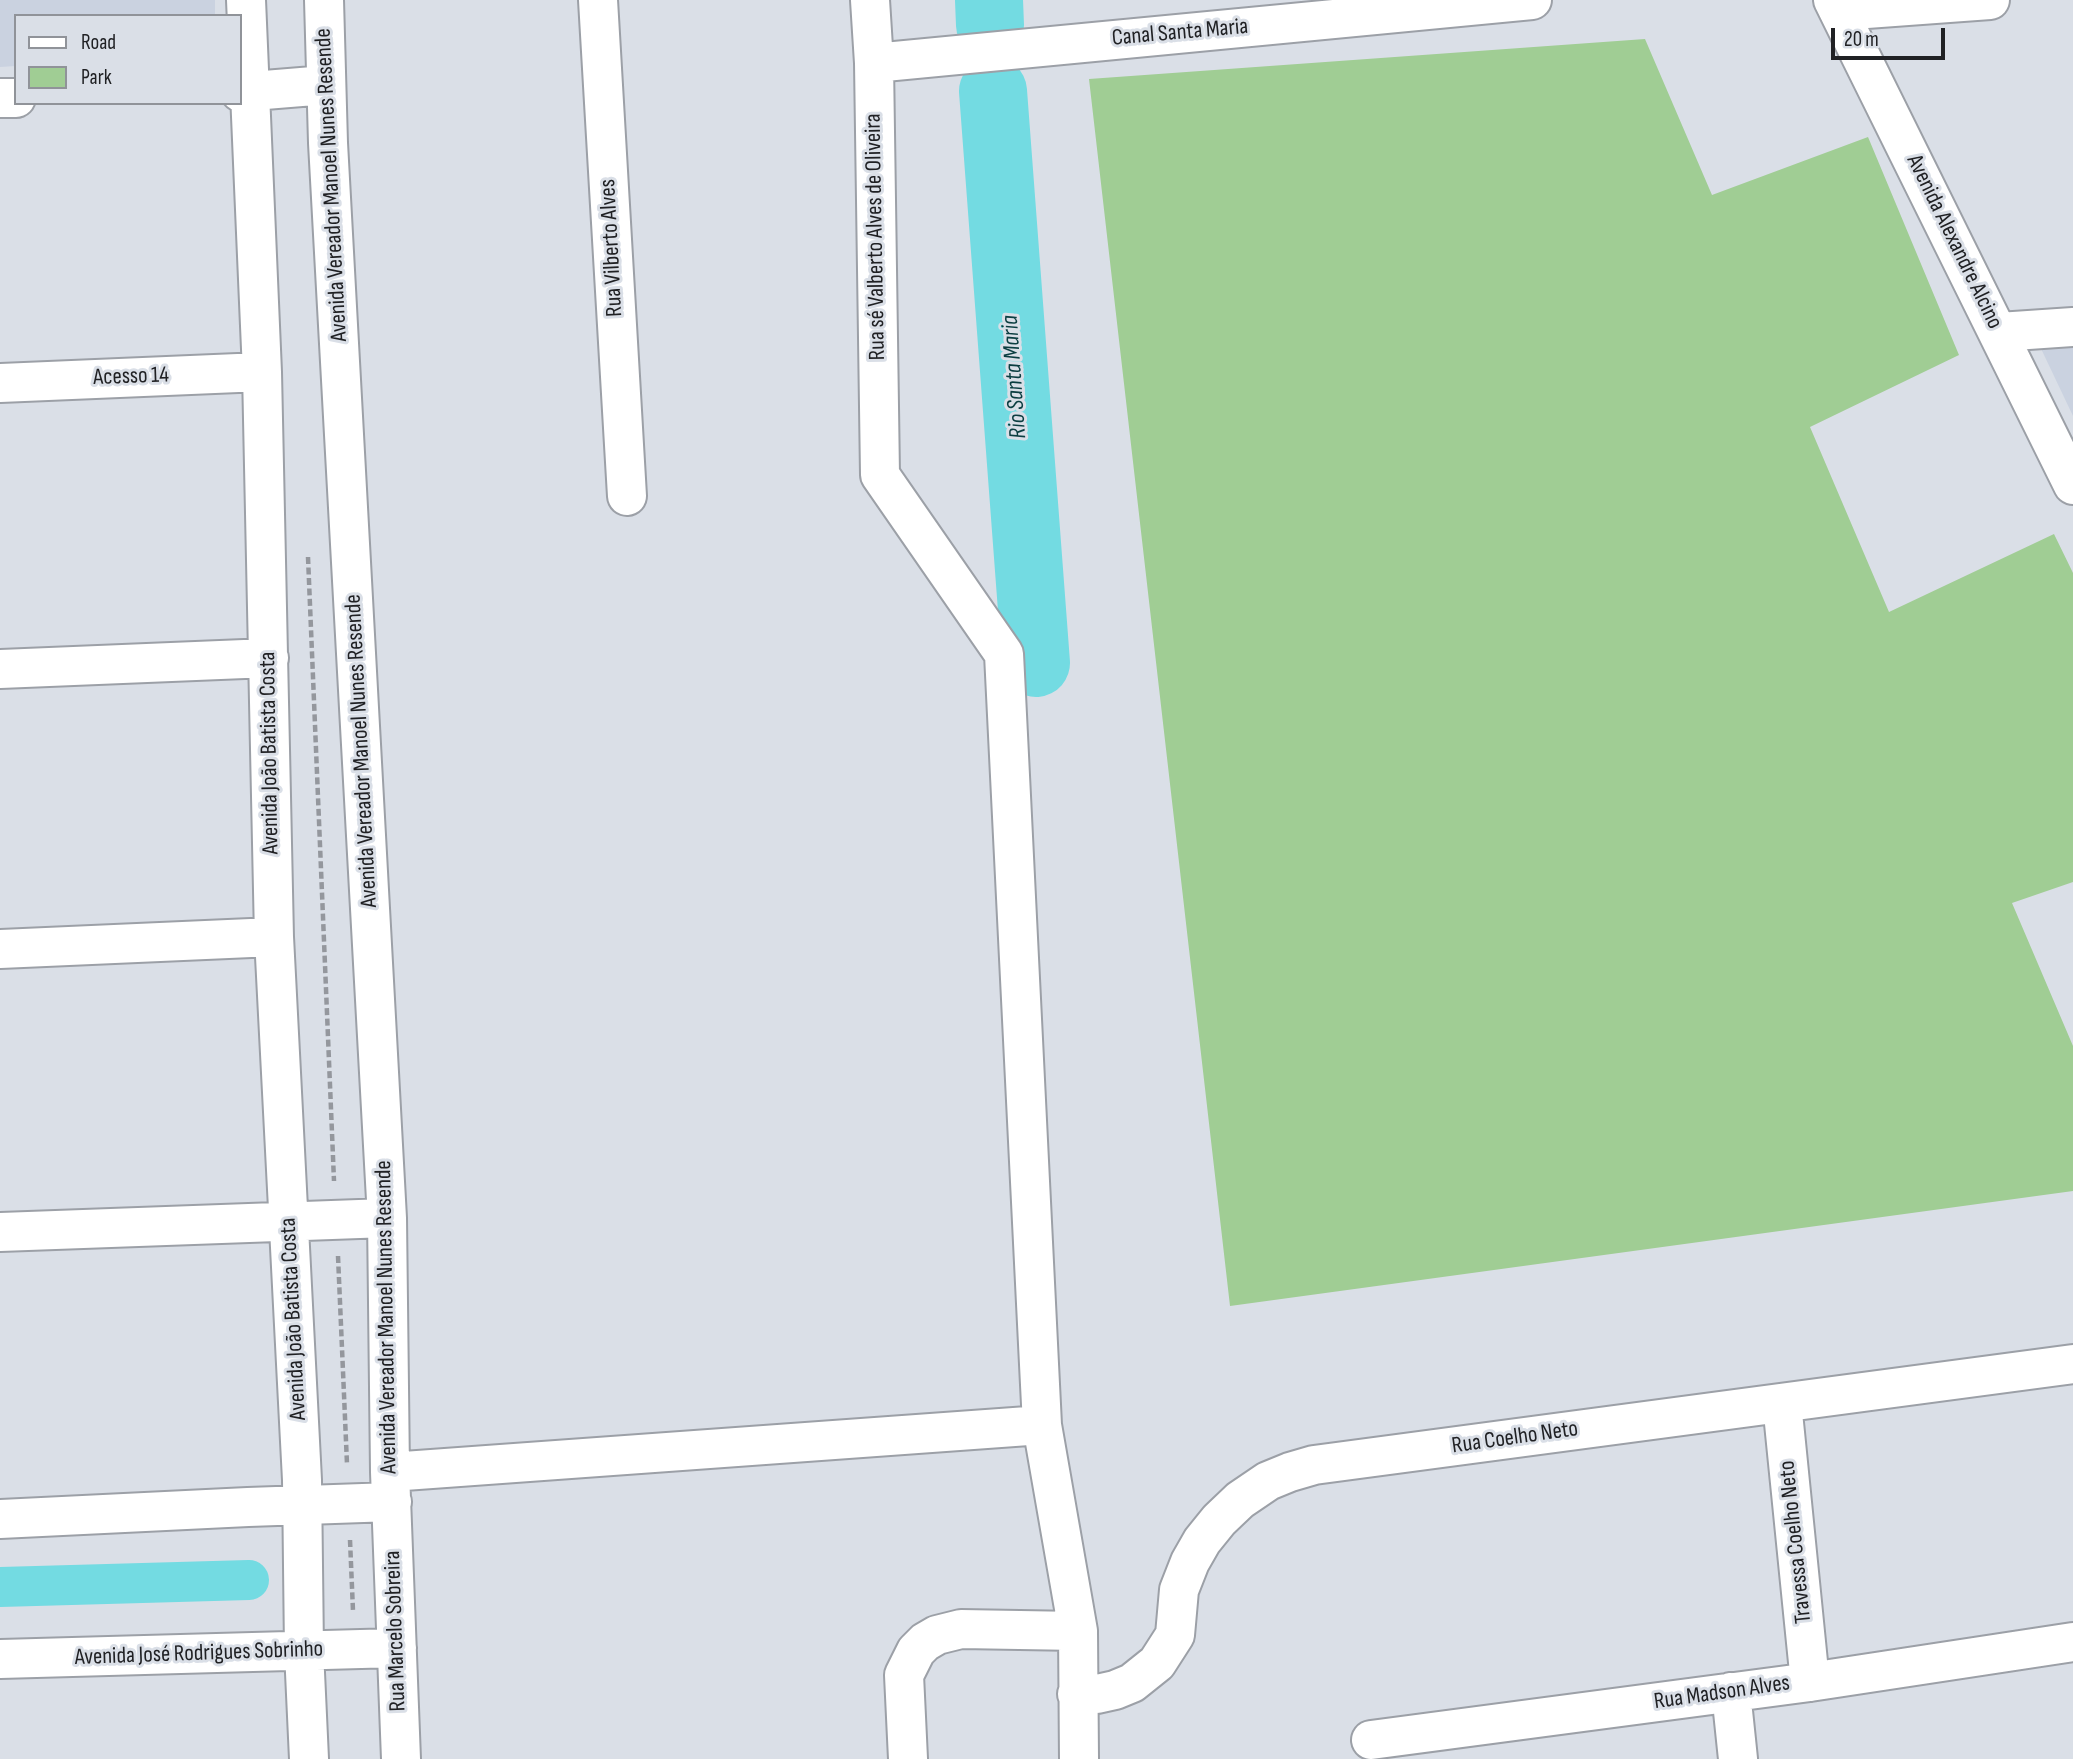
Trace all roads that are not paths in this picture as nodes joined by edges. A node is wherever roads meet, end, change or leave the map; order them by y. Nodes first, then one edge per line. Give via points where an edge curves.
1 (246, 0) edge
2 (324, 0) edge
3 (597, 0) edge
4 (870, 0) edge
5 (1532, 0) edge
6 (1990, 0) edge
7 (1485, 2) edge
8 (1836, 5) edge
9 (874, 63) junction
10 (326, 85) junction
11 (245, 92) edge
12 (2073, 327) edge
13 (1999, 332) junction
14 (262, 372) junction
15 (0, 383) edge
16 (2073, 485) edge
17 (627, 496) dead end
18 (269, 658) junction
19 (0, 669) edge
20 (274, 937) junction
21 (0, 949) edge
22 (387, 1218) junction
23 (289, 1221) junction
24 (0, 1232) edge
25 (2073, 1364) edge
26 (1782, 1403) junction
27 (1042, 1425) junction
28 (391, 1487) junction
29 (302, 1505) junction
30 (0, 1519) edge
31 (1077, 1631) junction
32 (2073, 1642) edge
33 (397, 1648) junction
34 (304, 1651) junction
35 (0, 1659) edge
36 (1810, 1682) junction
37 (1731, 1692) junction
38 (1077, 1695) junction
39 (1371, 1740) dead end
40 (309, 1759) edge
41 (401, 1759) edge
42 (908, 1759) edge
43 (1079, 1759) edge
44 (1738, 1759) edge

1 - 11 street, Avenida João Batista Costa
2 - 10 street, Avenida Vereador Manoel Nunes Resende
3 - 17 street, Rua Vilberto Alves
4 - 9 street, Rua sé Valberto Alves de Oliveira
5 - 7 street, Canal Santa Maria
6 - 8 street
7 - 9 street, Canal Santa Maria
8 - 13 street, Avenida Alexandre Alcino
9 - 27 street, Rua sé Valberto Alves de Oliveira via 880,475 1004,654
10 - 11 street
10 - 22 street, Avenida Vereador Manoel Nunes Resende
11 - 14 street, Avenida João Batista Costa
12 - 13 street
13 - 16 street, Avenida Alexandre Alcino
14 - 15 street, Acesso 14
14 - 18 street, Avenida João Batista Costa
18 - 19 street
18 - 20 street, Avenida João Batista Costa
20 - 21 street
20 - 23 street, Avenida João Batista Costa
22 - 23 street
22 - 28 street, Avenida Vereador Manoel Nunes Resende
23 - 24 street
23 - 29 street, Avenida João Batista Costa
25 - 26 street, Rua Coelho Neto
26 - 36 street, Travessa Coelho Neto
26 - 38 street, Rua Coelho Neto via 1314,1465 1279,1477 1240,1500 1202,1541 1179,1590 1175,1634 1157,1663 1115,1690
27 - 28 street
27 - 31 street
28 - 29 street via 349,1503
28 - 33 street, Rua Marcelo Sobreira
29 - 30 street
29 - 34 street
31 - 38 street
31 - 42 street via 961,1629 925,1642 904,1675
32 - 36 street, Rua Madson Alves
33 - 34 street, Avenida José Rodrigues Sobrinho
33 - 41 street, Rua Marcelo Sobreira
34 - 35 street, Avenida José Rodrigues Sobrinho
34 - 40 street
36 - 37 street, Rua Madson Alves
37 - 39 street, Rua Madson Alves
37 - 44 street
38 - 43 street

